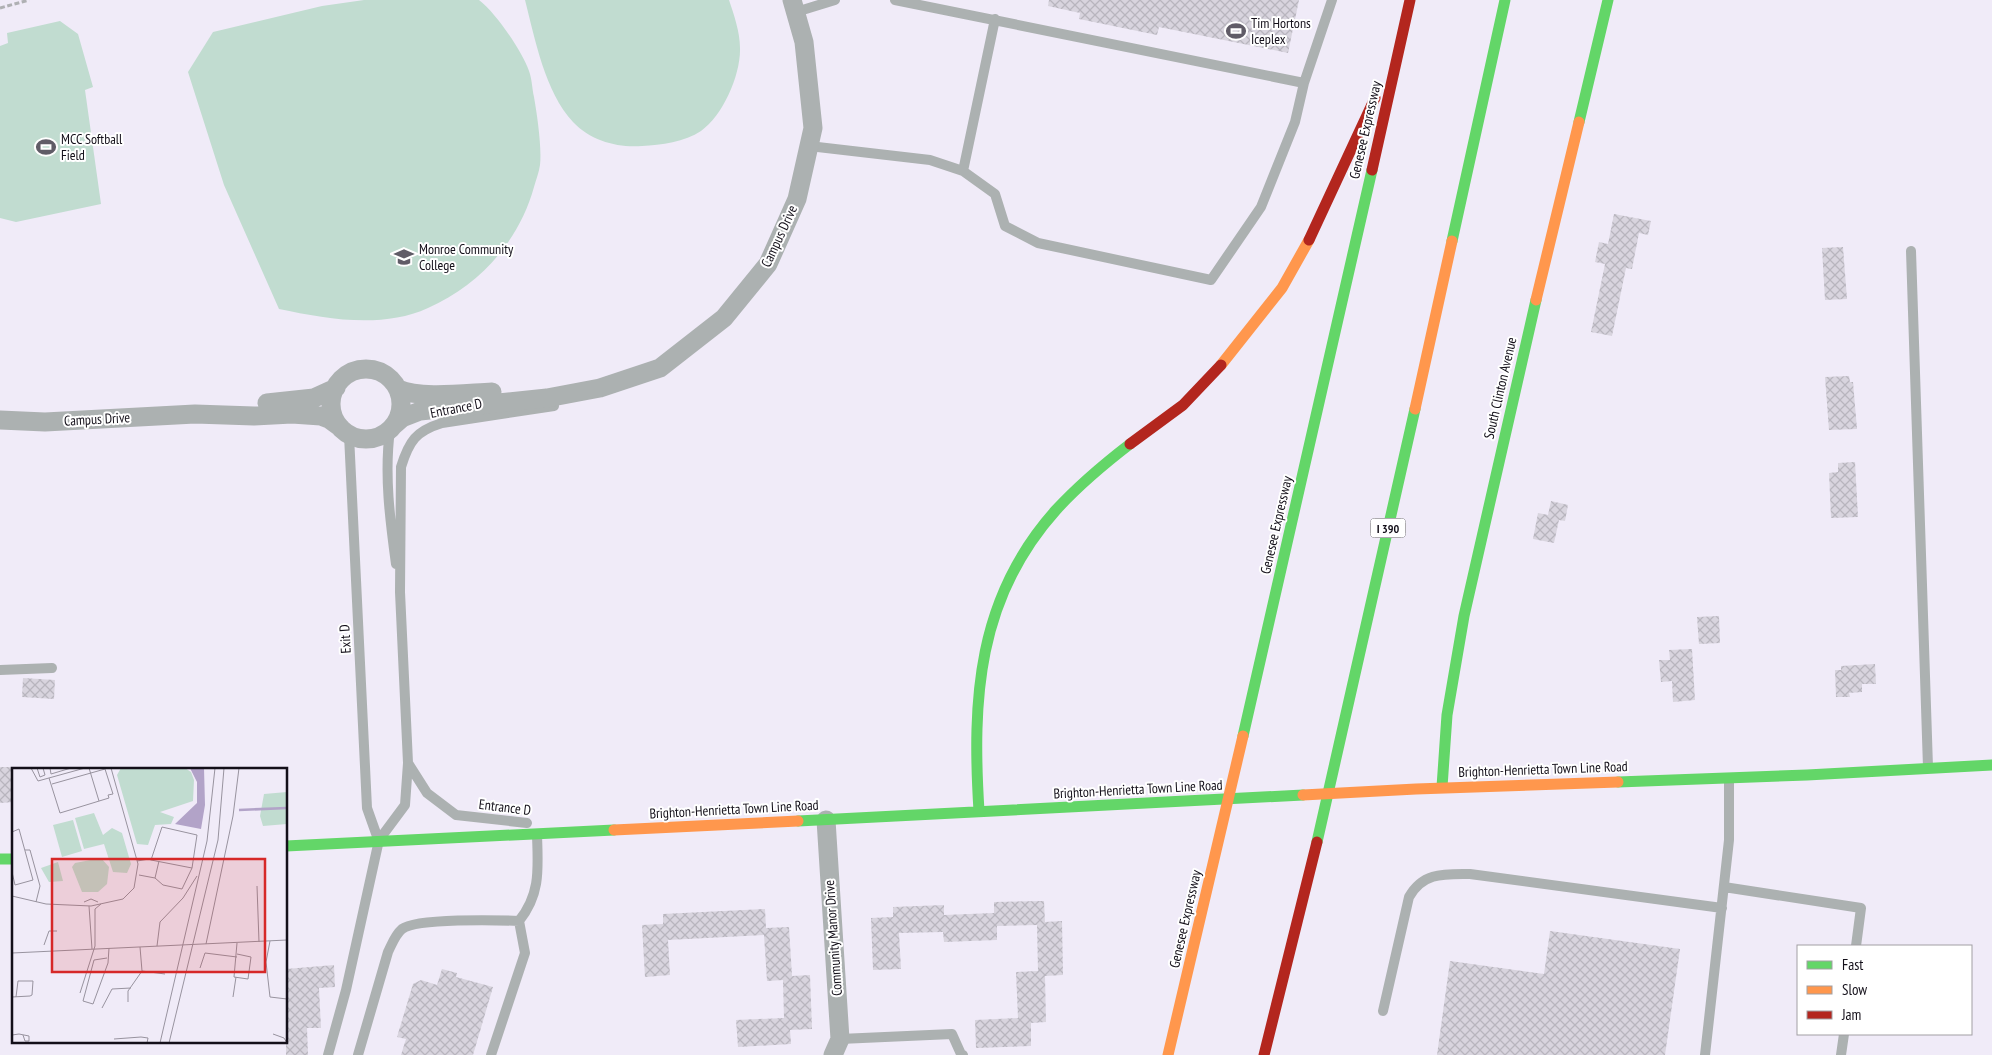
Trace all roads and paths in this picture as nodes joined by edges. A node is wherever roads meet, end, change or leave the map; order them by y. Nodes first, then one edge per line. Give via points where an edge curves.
1 (29, 0) edge
2 (835, 0) edge
3 (895, 0) edge
4 (1332, 0) edge
5 (1410, 0) edge
6 (1504, 0) edge
7 (1608, 0) edge
8 (929, 3) edge
9 (794, 6) edge
10 (0, 8) edge
11 (1407, 13) junction
12 (996, 19) junction
13 (1304, 83) junction
14 (809, 146) junction
15 (963, 171) junction
16 (1911, 251) dead end
17 (336, 388) junction
18 (600, 388) junction
19 (398, 389) junction
20 (195, 414) junction
21 (0, 420) edge
22 (392, 427) junction
23 (344, 431) junction
24 (400, 592) junction
25 (52, 668) dead end
26 (0, 670) edge
27 (408, 763) junction
28 (1992, 765) edge
29 (1928, 768) junction
30 (1729, 778) junction
31 (1442, 788) junction
32 (979, 811) junction
33 (826, 820) junction
34 (536, 829) junction
35 (379, 840) junction
36 (288, 846) edge
37 (1724, 887) junction
38 (1722, 908) junction
39 (519, 921) junction
40 (1856, 945) edge
41 (1383, 1011) dead end
42 (1844, 1035) edge
43 (837, 1047) edge
44 (328, 1055) edge
45 (358, 1055) edge
46 (491, 1055) edge
47 (964, 1055) edge
48 (1168, 1055) edge
49 (1264, 1055) edge
50 (1705, 1055) edge
51 (1841, 1055) edge

1 - 10 path
2 - 9 lane
3 - 8 lane
4 - 13 lane
5 - 11 main road, Genesee Expressway
6 - 49 main road, I 390 via 1330,791
7 - 31 main road, South Clinton Avenue via 1516,381 1463,620 1447,716
8 - 12 lane
9 - 14 street, Campus Drive via 804,42 813,128
11 - 32 main road via 1342,174 1282,288 1223,363 1184,405 1100,468 1056,510 1006,584 985,648 980,677 976,760
11 - 48 main road, Genesee Expressway
12 - 13 lane
12 - 15 lane
13 - 15 lane via 1295,122 1261,207 1211,280 1038,243 1005,226 996,194
14 - 15 lane via 930,160
14 - 18 street, Campus Drive via 797,199 768,264 724,318 660,368
16 - 29 lane
17 - 19 street via 347,375 358,370 370,370 381,372
17 - 20 street, Campus Drive via 314,398 242,405
17 - 23 street via 331,406
18 - 19 street, Campus Drive via 448,394
18 - 22 street, Campus Drive via 538,399 420,411 402,418
18 - 24 lane, Entrance D via 557,406 442,423 426,428 416,437 406,448 401,467
19 - 22 street via 401,411
20 - 21 street, Campus Drive via 45,422
20 - 23 street, Campus Drive via 311,414 329,419
22 - 23 street via 381,436 370,439 359,439
22 - 24 lane, Entrance D via 388,446 390,507
23 - 35 lane, Exit D via 367,808
24 - 27 lane, Entrance D
25 - 26 lane
27 - 34 lane, Entrance D via 427,793 456,815
27 - 35 lane, Entrance D via 405,804
28 - 29 main road, Brighton-Henrietta Town Line Road
29 - 30 main road, Brighton-Henrietta Town Line Road
30 - 31 main road, Brighton-Henrietta Town Line Road
30 - 37 lane via 1729,840
31 - 32 main road, Brighton-Henrietta Town Line Road
32 - 33 main road, Brighton-Henrietta Town Line Road
33 - 34 main road, Brighton-Henrietta Town Line Road via 592,831
33 - 43 street, Community Manor Drive
34 - 35 main road, Brighton-Henrietta Town Line Road
34 - 39 lane via 536,892
35 - 36 main road, Brighton-Henrietta Town Line Road
35 - 44 lane via 346,990
37 - 38 lane
37 - 40 lane via 1861,908
38 - 41 lane via 1470,874 1430,878 1416,885 1409,897
38 - 50 lane
39 - 45 lane via 434,921 402,929 388,952
39 - 46 lane via 525,953
42 - 51 lane
43 - 47 lane via 952,1034

